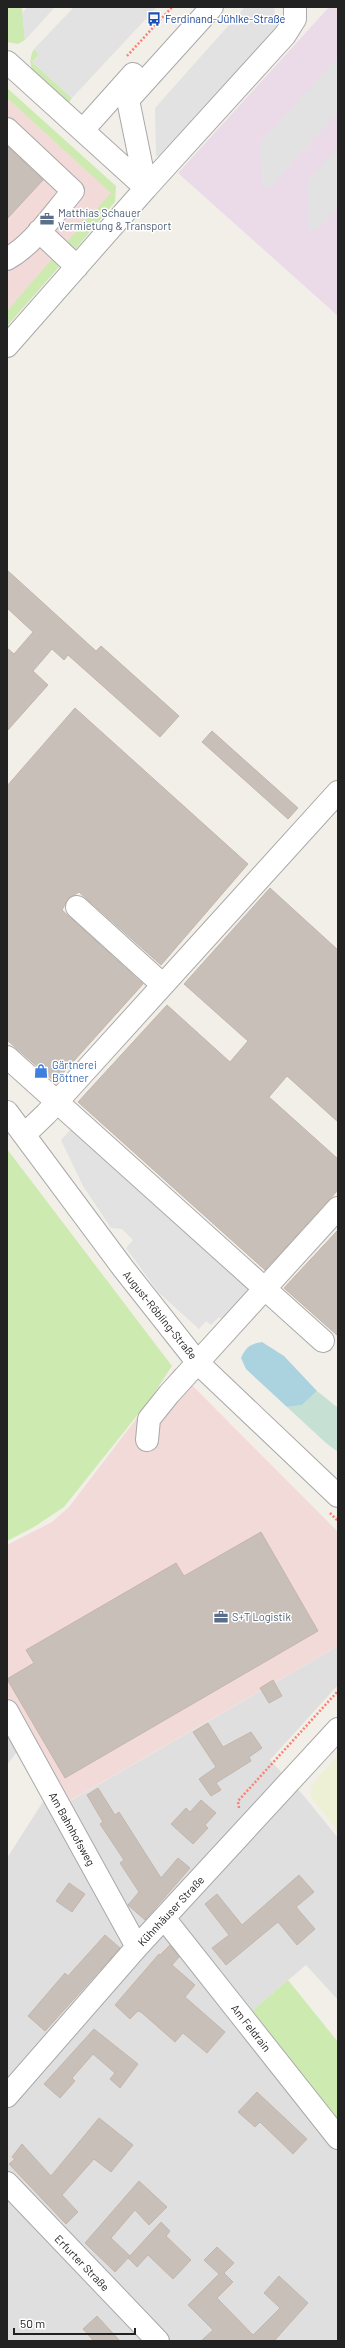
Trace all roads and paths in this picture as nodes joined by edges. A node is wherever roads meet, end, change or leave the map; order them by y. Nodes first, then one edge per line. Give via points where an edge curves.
1 (194, 7) edge
2 (212, 7) edge
3 (227, 7) edge
4 (295, 7) edge
5 (7, 62) edge
6 (130, 107) junction
7 (7, 129) edge
8 (83, 130) junction
9 (146, 188) junction
10 (39, 231) junction
11 (7, 259) edge
12 (78, 267) junction
13 (7, 346) edge
14 (338, 792) edge
15 (77, 907) dead end
16 (163, 985) junction
17 (7, 1057) edge
18 (57, 1102) junction
19 (7, 1112) edge
20 (24, 1135) junction
21 (338, 1208) edge
22 (265, 1288) junction
23 (323, 1341) dead end
24 (198, 1362) junction
25 (147, 1440) dead end
26 (338, 1496) edge
27 (338, 1691) edge
28 (7, 1712) edge
29 (338, 1729) edge
30 (254, 1784) dead end
31 (164, 1918) junction
32 (137, 1947) junction
33 (7, 2096) edge
34 (338, 2138) edge
35 (7, 2184) edge
36 (158, 2341) edge

1 - 8 street
2 - 6 street
3 - 6 street
4 - 9 street via 295,19 285,35
5 - 8 street
6 - 9 street
7 - 10 street via 73,191
8 - 9 street
9 - 12 street
10 - 11 street via 16,254
10 - 12 street
12 - 13 street
14 - 16 street
15 - 16 street
16 - 18 street
17 - 18 street
18 - 20 street
18 - 22 street
19 - 20 street, August-Röbling-Straße
20 - 24 street, August-Röbling-Straße via 123,1268
21 - 22 street
22 - 23 street
22 - 24 street
24 - 25 street via 149,1419
24 - 26 street, August-Röbling-Straße
27 - 30 path
28 - 32 street, Am Bahnhofsweg
29 - 31 street, Kühnhäuser Straße
31 - 32 street, Kühnhäuser Straße
31 - 34 street, Am Feldrain
32 - 33 street, Kühnhäuser Straße via 30,2059
35 - 36 street, Erfurter Straße

